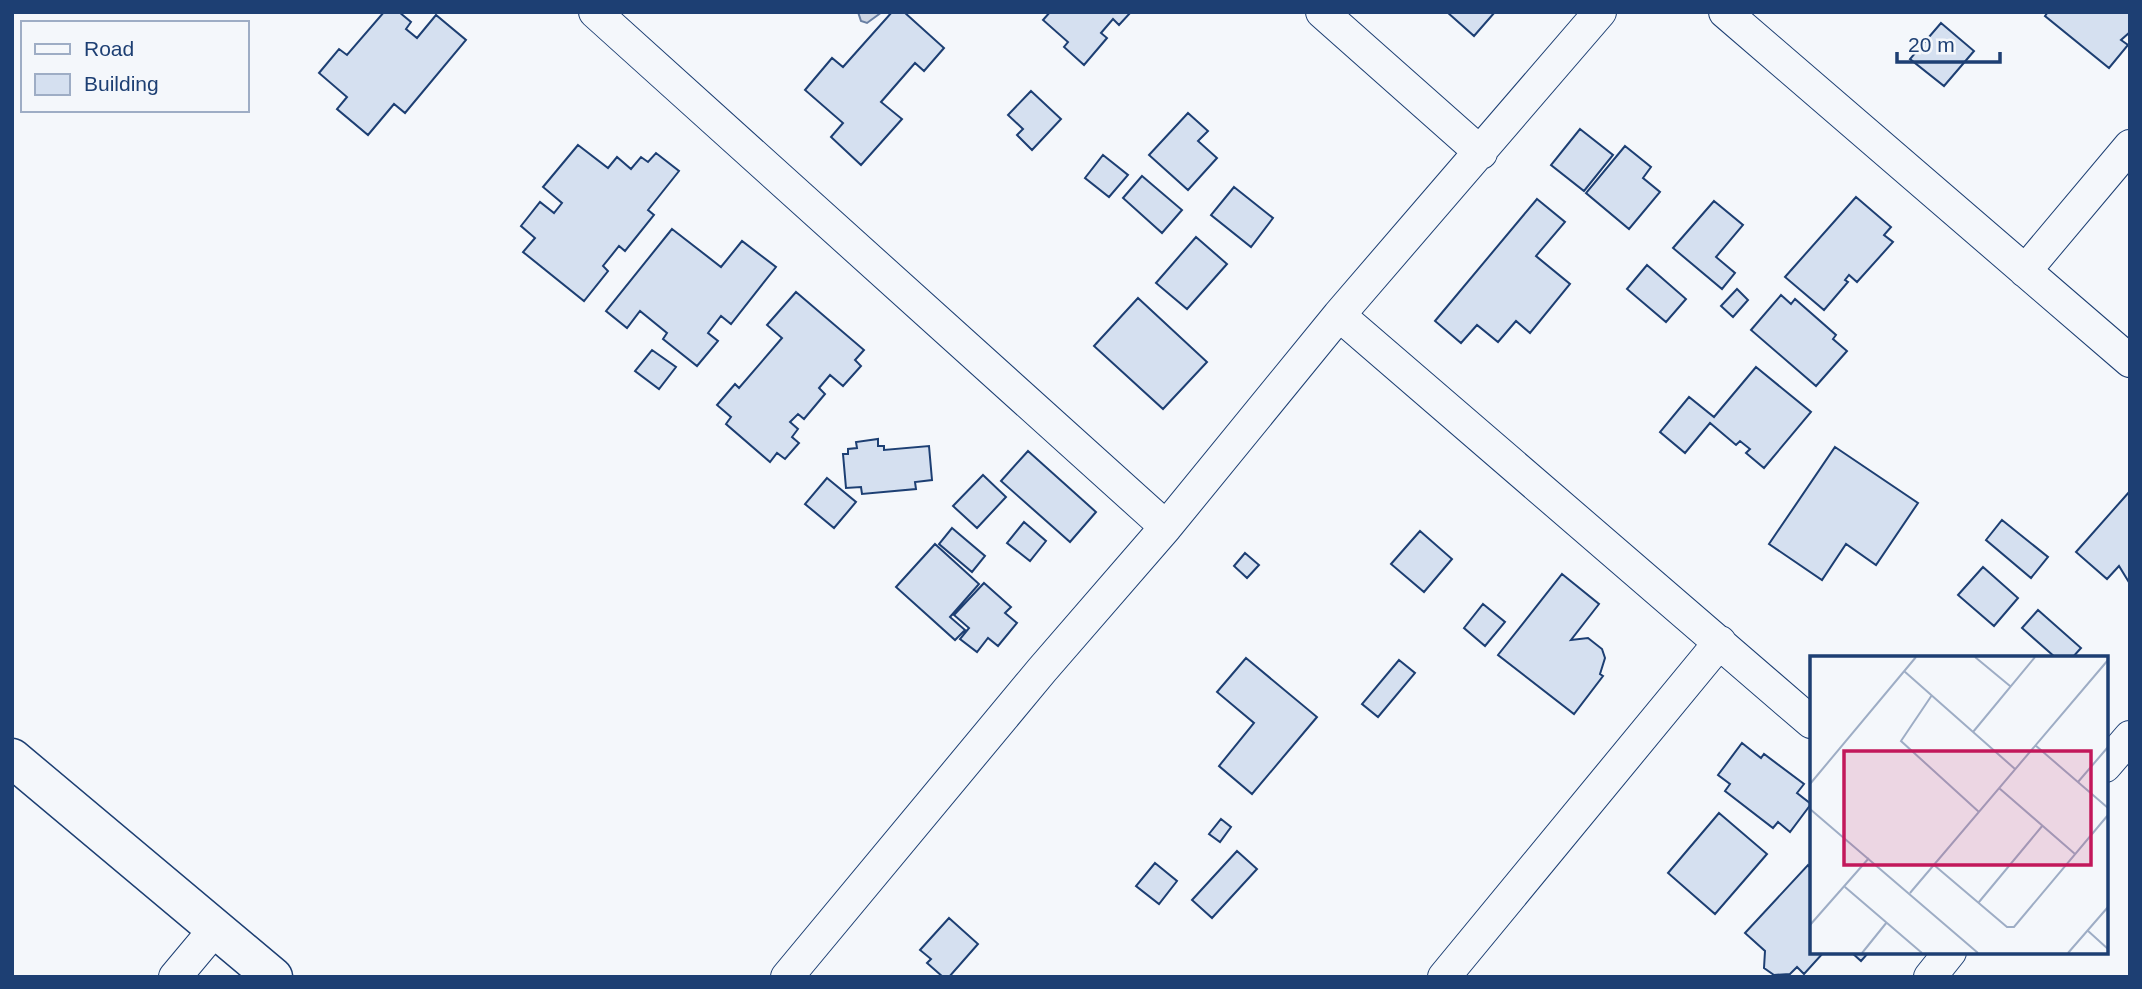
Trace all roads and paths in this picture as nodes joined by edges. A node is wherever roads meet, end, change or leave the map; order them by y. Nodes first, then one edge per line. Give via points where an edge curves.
1 (595, 12) edge
2 (1322, 12) edge
3 (1600, 12) edge
4 (1725, 12) edge
5 (2130, 146) edge
6 (1481, 153) junction
7 (2025, 271) junction
8 (1339, 315) junction
9 (2130, 361) edge
10 (1166, 527) junction
11 (1720, 642) junction
12 (1810, 721) edge
13 (2130, 737) edge
14 (12, 758) edge
15 (2107, 764) edge
16 (216, 928) junction
17 (1948, 954) edge
18 (175, 977) edge
19 (273, 977) edge
20 (787, 977) edge
21 (1444, 977) edge
22 (1930, 977) edge

1 - 10 street
2 - 6 street
3 - 6 street
4 - 7 street
5 - 7 street
6 - 8 street
7 - 9 street
8 - 10 street
8 - 11 street
10 - 20 street
11 - 12 street
11 - 21 street
13 - 15 street
14 - 16 street
16 - 18 street
16 - 19 street
17 - 22 street

